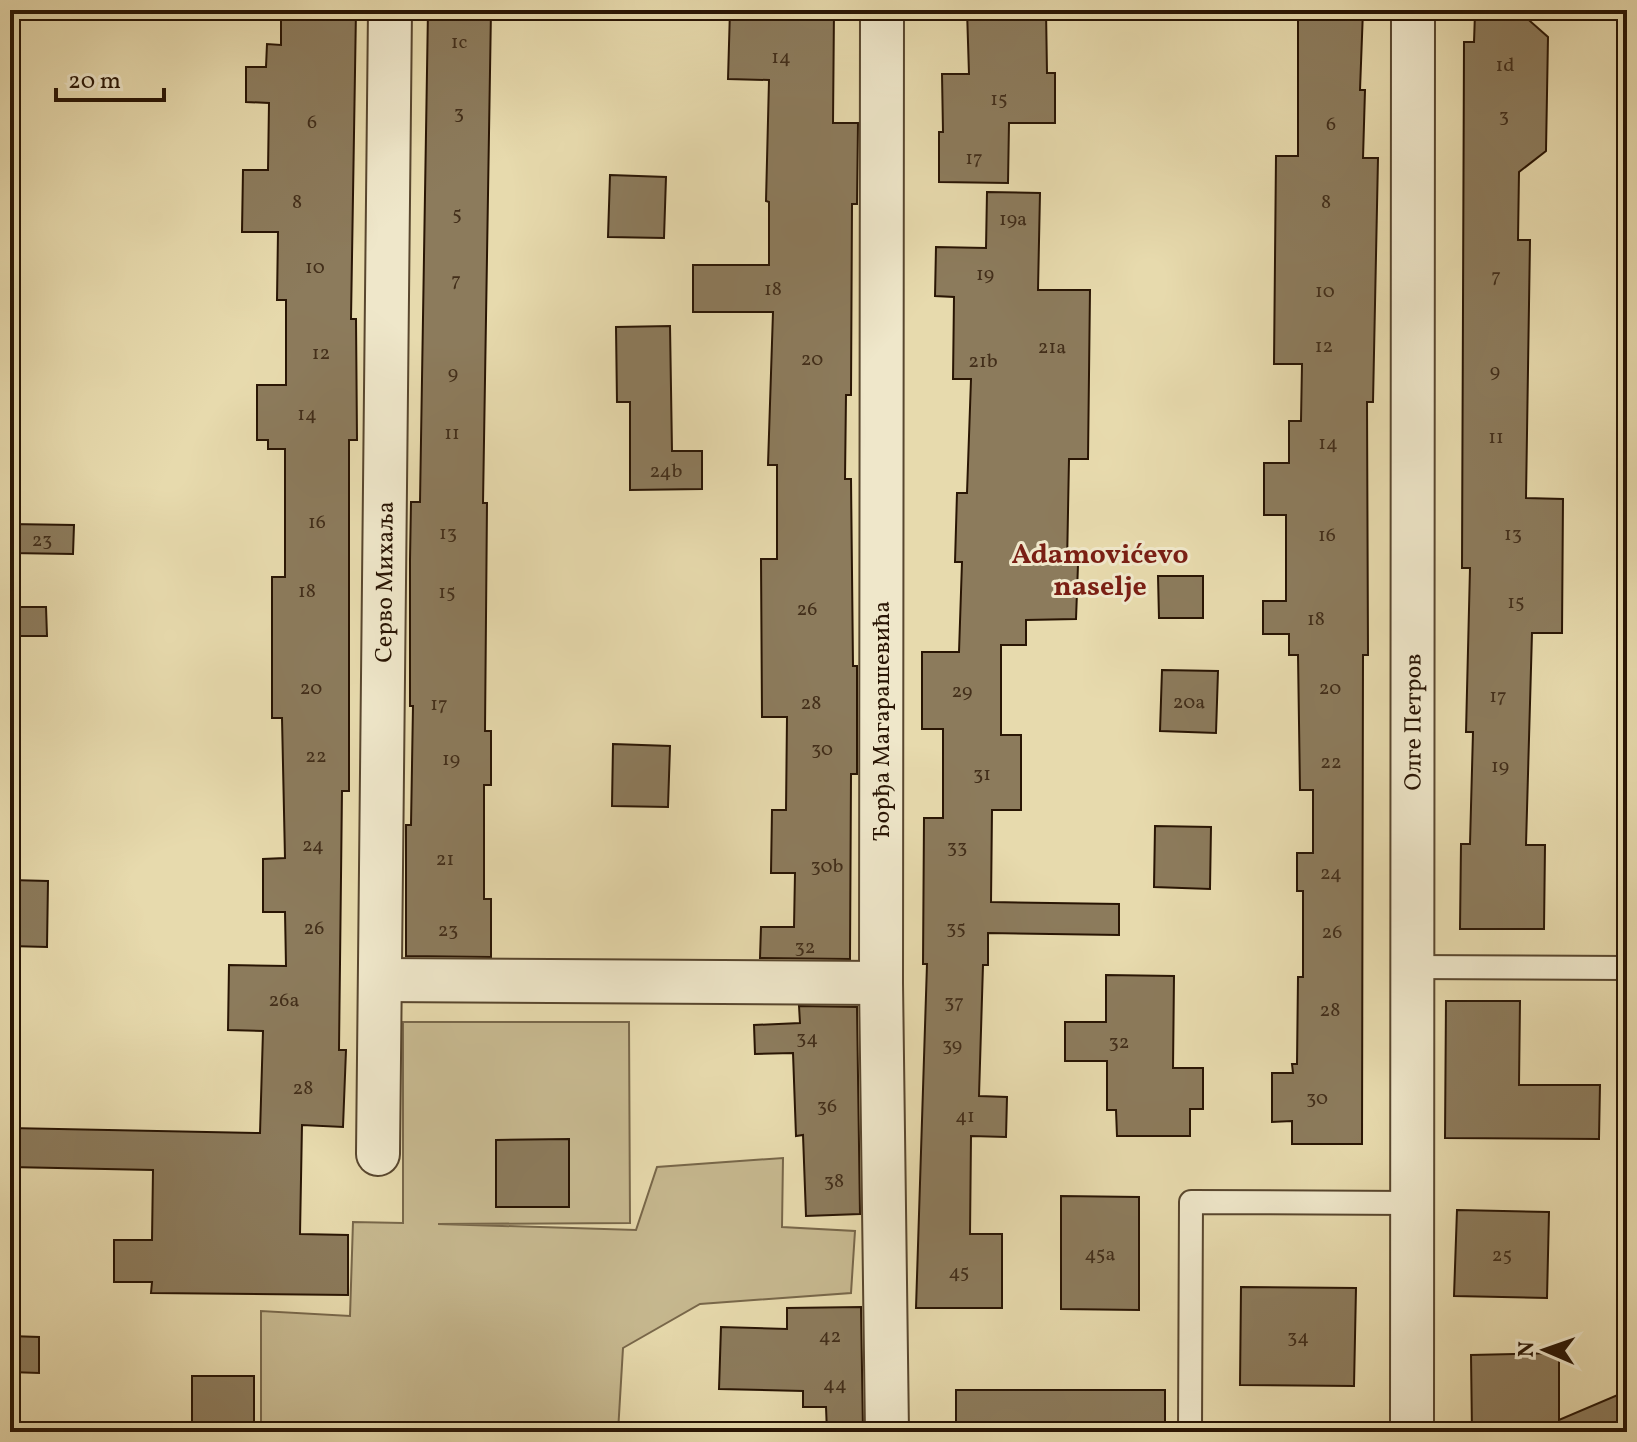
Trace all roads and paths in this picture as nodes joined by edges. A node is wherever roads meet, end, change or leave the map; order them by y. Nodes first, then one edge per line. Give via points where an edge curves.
1 (390, 10) edge
2 (882, 10) edge
3 (1413, 10) edge
4 (1411, 967) junction
5 (1627, 968) edge
6 (380, 980) junction
7 (881, 983) junction
8 (378, 1154) dead end
9 (1410, 1203) junction
10 (887, 1432) edge
11 (1190, 1432) edge
12 (1412, 1432) edge

1 - 6 street, Серво Михаља
2 - 7 street, Ђорђа Магарашевића
3 - 4 street, Олге Петров
4 - 5 lane
4 - 9 street, Олге Петров
6 - 7 street
6 - 8 street, Серво Михаља
7 - 10 street, Ђорђа Магарашевића
9 - 11 lane via 1191,1202
9 - 12 street, Олге Петров

